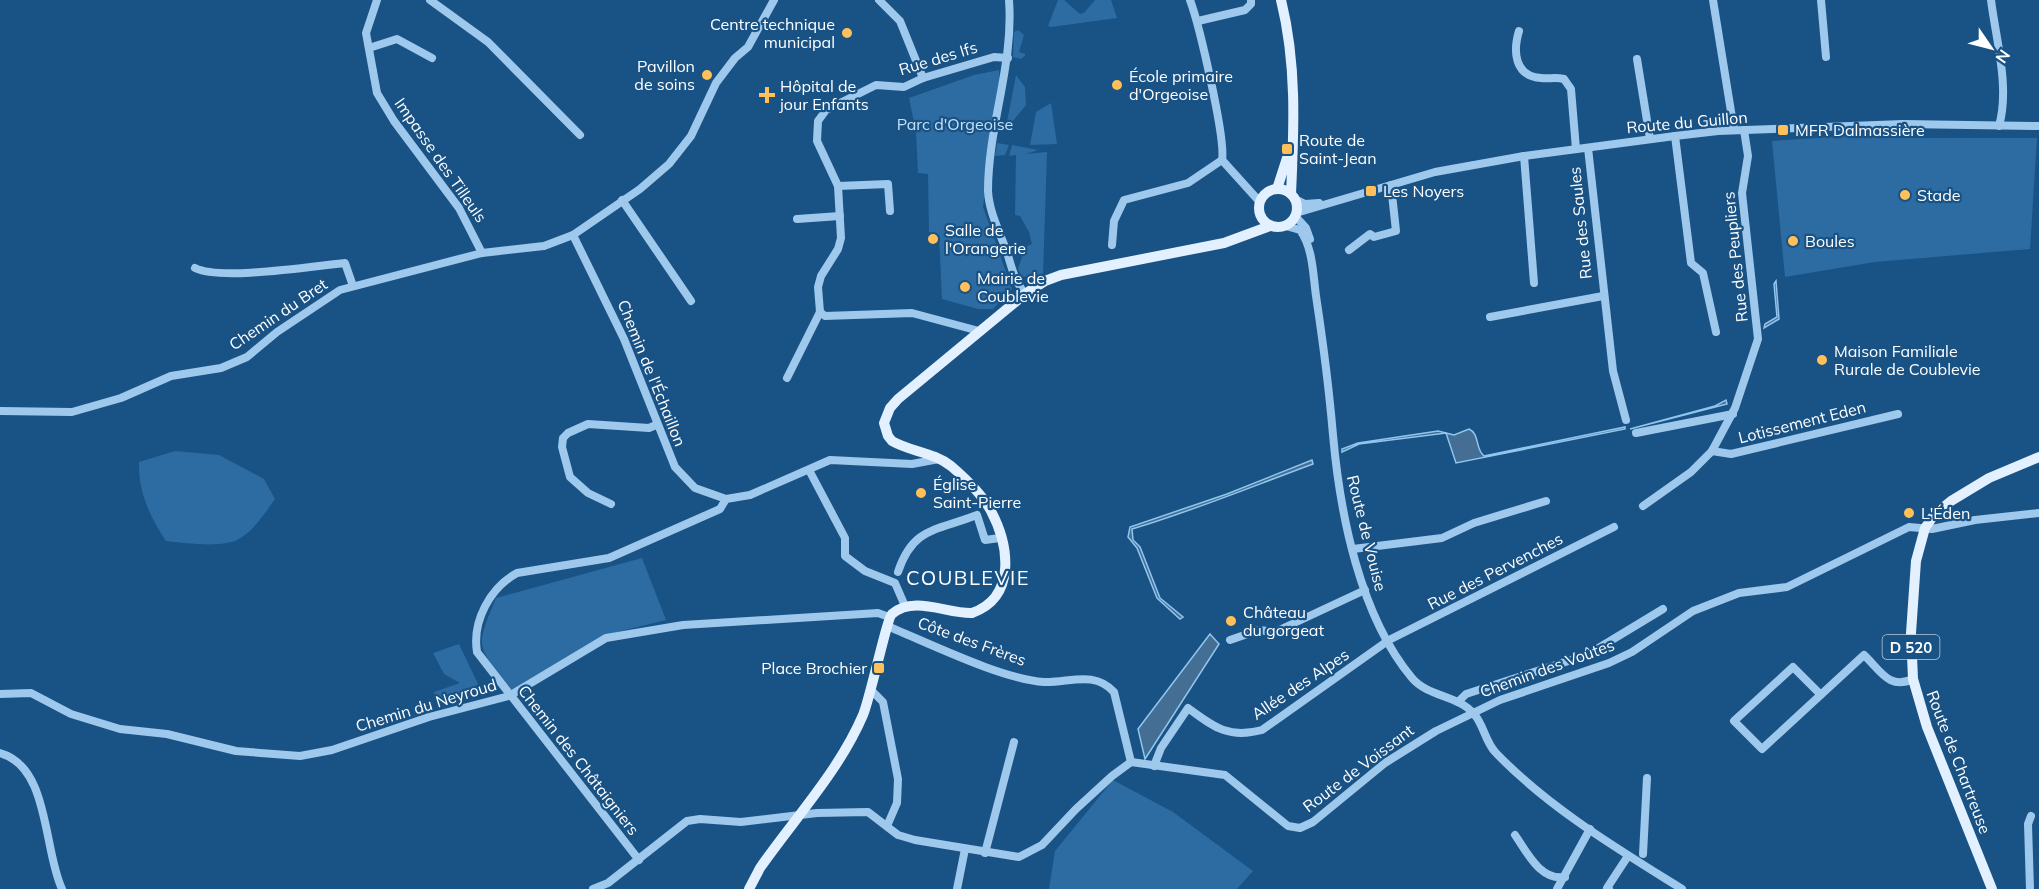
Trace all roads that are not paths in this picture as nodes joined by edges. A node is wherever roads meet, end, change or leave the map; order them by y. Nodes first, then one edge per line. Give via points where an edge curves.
1 (377, 0) edge
2 (430, 0) edge
3 (774, 0) edge
4 (879, 0) edge
5 (1009, 0) edge
6 (1190, 0) edge
7 (1251, 0) edge
8 (1281, 0) edge
9 (1713, 0) edge
10 (1821, 0) edge
11 (1991, 0) edge
12 (1198, 21) junction
13 (1519, 32) dead end
14 (369, 48) junction
15 (1826, 57) dead end
16 (432, 58) dead end
17 (1008, 58) junction
18 (1637, 59) dead end
19 (923, 78) junction
20 (1294, 107) junction
21 (1999, 126) junction
22 (2039, 126) edge
23 (1739, 130) junction
24 (580, 135) dead end
25 (1676, 136) junction
26 (1650, 140) junction
27 (1588, 148) junction
28 (1576, 149) junction
29 (1524, 156) junction
30 (1222, 160) junction
31 (1391, 185) junction
32 (838, 186) junction
33 (1277, 189) junction
34 (1293, 196) junction
35 (1344, 199) junction
36 (622, 200) junction
37 (1259, 201) junction
38 (890, 211) dead end
39 (1259, 214) junction
40 (1296, 215) junction
41 (840, 216) junction
42 (797, 219) dead end
43 (1270, 226) junction
44 (1286, 226) junction
45 (573, 235) junction
46 (1112, 245) dead end
47 (1182, 250) junction
48 (1349, 250) dead end
49 (1309, 252) junction
50 (483, 253) junction
51 (195, 268) dead end
52 (1534, 283) dead end
53 (353, 286) junction
54 (1025, 294) junction
55 (1603, 296) junction
56 (690, 301) dead end
57 (820, 312) junction
58 (1490, 317) dead end
59 (979, 331) junction
60 (1716, 332) dead end
61 (787, 378) dead end
62 (0, 411) edge
63 (1733, 414) junction
64 (1898, 414) dead end
65 (1626, 420) dead end
66 (656, 425) junction
67 (1635, 433) dead end
68 (1712, 451) junction
69 (2039, 457) edge
70 (939, 459) junction
71 (809, 470) junction
72 (726, 499) junction
73 (1546, 501) dead end
74 (611, 504) dead end
75 (1643, 506) dead end
76 (2039, 513) edge
77 (1614, 527) dead end
78 (1925, 528) junction
79 (1000, 538) junction
80 (1353, 549) junction
81 (898, 572) dead end
82 (1365, 590) junction
83 (905, 606) junction
84 (1663, 609) dead end
85 (890, 619) junction
86 (1230, 640) dead end
87 (1389, 640) junction
88 (1913, 679) junction
89 (872, 691) junction
90 (0, 694) edge
91 (1821, 695) junction
92 (509, 696) junction
93 (1458, 702) junction
94 (1473, 712) junction
95 (1014, 742) dead end
96 (0, 753) edge
97 (1131, 762) junction
98 (1154, 766) junction
99 (1647, 778) dead end
100 (798, 815) junction
101 (2031, 816) dead end
102 (887, 826) junction
103 (1590, 830) junction
104 (1515, 835) dead end
105 (965, 849) junction
106 (985, 853) junction
107 (1644, 854) dead end
108 (1628, 856) junction
109 (639, 860) junction
110 (1565, 877) junction
111 (605, 887) edge
112 (62, 889) edge
113 (593, 889) edge
114 (749, 889) edge
115 (957, 889) edge
116 (1557, 889) edge
117 (1609, 889) edge
118 (1682, 889) edge
119 (1992, 889) edge
120 (2030, 889) edge

1 - 14 street, Impasse des Tilleuls via 366,30
2 - 24 street via 488,42
3 - 36 street, Chemin du Bret via 748,47 716,83 691,136 661,172
4 - 19 street via 900,21
5 - 17 street
6 - 12 street
7 - 12 street via 1245,10
8 - 20 main road via 1291,43
9 - 23 street, Rue des Peupliers
10 - 15 street
11 - 21 street via 2003,92
12 - 30 street
13 - 28 street via 1514,48 1523,71 1539,78 1564,79 1571,89
14 - 16 street via 397,39
14 - 50 street, Impasse des Tilleuls via 378,93 394,121 459,208
17 - 19 street, Rue des Ifs via 994,57
17 - 54 street via 988,191 1016,280
18 - 26 street
19 - 32 street, Rue des Ifs via 904,87 876,85 826,110 818,121 817,141
20 - 33 main road via 1285,171
20 - 34 main road
21 - 22 street, Route du Guillon
21 - 23 street, Route du Guillon via 1903,124
23 - 25 street, Route du Guillon
23 - 63 street, Rue des Peupliers via 1748,156 1742,193 1758,339
25 - 26 street, Route du Guillon
25 - 60 street via 1691,263 1703,273
26 - 27 street, Route du Guillon
27 - 28 street, Route du Guillon
27 - 55 street, Rue des Saules
28 - 29 street, Route du Guillon
29 - 31 street, Route du Guillon via 1435,172
29 - 52 street
30 - 37 street
30 - 46 street via 1188,183 1124,200 1114,221
31 - 35 street, Route du Guillon
31 - 48 street via 1396,231 1374,237 1370,234
32 - 38 street via 888,184
32 - 41 street
33 - 34 main road
33 - 37 main road via 1266,192
34 - 35 street, Route du Guillon via 1311,205
34 - 40 main road
35 - 40 street, Route du Guillon
36 - 45 street, Chemin du Bret
36 - 56 street
37 - 39 main road
39 - 43 main road
39 - 47 main road via 1240,234
40 - 44 main road
40 - 49 street, Route de Vouise via 1306,228
41 - 42 street
41 - 57 street via 838,249 820,276
43 - 44 main road
43 - 47 main road via 1224,243
44 - 49 street, Route de Vouise via 1300,230
45 - 50 street, Chemin du Bret via 544,246
45 - 66 street, Chemin de l'Échaillon via 624,339
47 - 54 main road via 1061,274
49 - 80 street, Route de Vouise via 1336,466
50 - 53 street, Chemin du Bret
51 - 53 street via 204,273 345,263
53 - 62 street, Chemin du Bret via 313,308 247,357 221,368 171,376 121,398 72,412
54 - 59 main road
55 - 58 street, Rue des Saules
55 - 65 street, Rue des Saules via 1613,371
57 - 59 street via 825,316 912,314
57 - 61 street
59 - 70 main road via 898,399 886,416 885,430 892,441
63 - 67 street
63 - 68 street, Rue des Peupliers
64 - 68 street, Lotissement Eden via 1731,454
66 - 72 street, Chemin de l'Échaillon via 680,476 695,488
66 - 74 street via 649,428 588,424 563,438 570,477 588,493
68 - 75 street, Rue des Peupliers
69 - 78 main road, Route de Chartreuse / D 520 via 1989,478 1951,501
70 - 71 street, Chemin des Châtaigniers via 912,464 830,460
70 - 79 main road via 985,501
71 - 72 street, Chemin des Châtaigniers via 750,495
71 - 83 street via 845,538 844,556 865,571 895,584
72 - 92 street, Chemin des Châtaigniers via 720,509 609,558 517,573 504,580 492,593 475,639 477,652
73 - 80 street via 1474,523 1442,538
76 - 78 street, Chemin des Voûtes
77 - 87 street, Rue des Pervenches
78 - 88 main road, Route de Chartreuse / D 520 via 1916,561 1911,633
78 - 94 street, Chemin des Voûtes via 1908,527 1787,587 1739,593 1693,611 1632,652
79 - 81 street via 985,540 977,515 918,537 908,547
79 - 83 main road via 1006,579 987,605 964,613
80 - 82 street, Route de Vouise
82 - 86 street via 1275,632 1259,630
82 - 87 street, Route de Vouise
83 - 85 main road
84 - 93 street via 1587,655 1466,694
85 - 89 main road
85 - 92 street, Chemin du Neyroud via 878,613 737,620 606,638
85 - 97 street, Côte des Frères via 997,670 1044,682 1079,679 1107,684 1114,692
87 - 93 street, Route de Vouise via 1421,687
87 - 98 street, Allée des Alpes via 1262,730 1244,735 1225,731 1188,708 1161,748
88 - 91 street via 1900,685 1894,683 1864,654
88 - 119 main road, Route de Chartreuse / D 520 via 1927,727
89 - 100 main road via 848,746
89 - 102 street via 883,702 898,779 897,803
90 - 92 street, Chemin du Neyroud via 31,693 72,714 120,729 167,734 236,751 300,756 332,750 429,717
91 - 91 street via 1793,667 1734,721 1762,749
92 - 109 street, Chemin des Châtaigniers
93 - 94 street, Route de Vouise
94 - 98 street, Route de Voissant via 1410,746 1300,828 1288,826 1225,775
94 - 103 street, Route de Vouise via 1494,752
95 - 106 street
96 - 112 street via 22,765 34,782
97 - 98 street, Route de Voissant
97 - 106 street via 1076,809 1042,845 1019,857
99 - 107 street
100 - 102 street via 868,812
100 - 109 street via 741,822 687,822
100 - 114 main road
101 - 120 street
102 - 105 street via 898,835
103 - 108 street, Route de Vouise
103 - 110 street
104 - 110 street via 1539,867 1552,877
105 - 106 street
105 - 115 street
108 - 117 street
108 - 118 street, Route de Vouise
109 - 111 street
110 - 116 street
111 - 113 street

